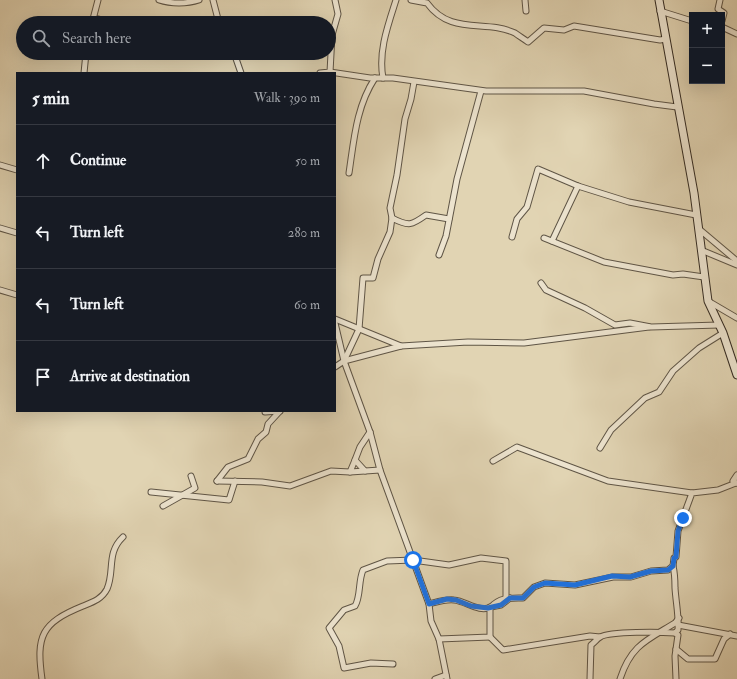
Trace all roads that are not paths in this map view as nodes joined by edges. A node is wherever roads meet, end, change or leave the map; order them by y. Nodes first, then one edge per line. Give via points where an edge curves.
1 (98, 0) edge
2 (159, 0) edge
3 (200, 0) edge
4 (213, 0) edge
5 (334, 0) edge
6 (396, 0) edge
7 (411, 0) edge
8 (525, 0) edge
9 (659, 0) edge
10 (720, 0) edge
11 (526, 11) dead end
12 (660, 11) junction
13 (722, 12) edge
14 (94, 16) edge
15 (217, 16) edge
16 (336, 20) edge
17 (689, 20) edge
18 (725, 29) edge
19 (737, 34) edge
20 (666, 39) junction
21 (85, 60) edge
22 (236, 60) edge
23 (330, 60) edge
24 (84, 72) edge
25 (241, 72) edge
26 (330, 72) edge
27 (336, 73) edge
28 (376, 78) junction
29 (383, 78) junction
30 (414, 82) junction
31 (481, 91) junction
32 (677, 107) junction
33 (0, 165) edge
34 (16, 170) edge
35 (349, 174) dead end
36 (578, 186) junction
37 (696, 215) junction
38 (392, 218) junction
39 (449, 219) junction
40 (0, 228) edge
41 (698, 228) junction
42 (16, 232) edge
43 (512, 237) dead end
44 (544, 238) dead end
45 (552, 241) junction
46 (701, 250) junction
47 (439, 254) dead end
48 (737, 261) edge
49 (737, 265) edge
50 (704, 277) junction
51 (541, 283) dead end
52 (0, 290) edge
53 (16, 295) edge
54 (708, 301) junction
55 (737, 318) edge
56 (336, 319) edge
57 (719, 325) junction
58 (336, 327) edge
59 (649, 327) junction
60 (359, 329) junction
61 (723, 333) junction
62 (401, 346) junction
63 (344, 361) junction
64 (336, 366) edge
65 (737, 375) edge
66 (279, 412) edge
67 (370, 432) junction
68 (600, 448) dead end
69 (355, 460) junction
70 (493, 461) dead end
71 (380, 470) junction
72 (365, 471) junction
73 (350, 472) junction
74 (737, 475) edge
75 (191, 476) dead end
76 (235, 481) junction
77 (736, 483) edge
78 (151, 492) dead end
79 (692, 493) junction
80 (181, 496) junction
81 (163, 506) dead end
82 (122, 538) dead end
83 (413, 560) junction
84 (673, 566) junction
85 (508, 598) junction
86 (429, 604) junction
87 (491, 607) junction
88 (679, 618) junction
89 (678, 625) junction
90 (660, 632) junction
91 (675, 633) junction
92 (730, 634) junction
93 (737, 636) edge
94 (490, 637) junction
95 (600, 637) junction
96 (439, 639) junction
97 (676, 649) junction
98 (393, 664) dead end
99 (446, 677) edge
100 (42, 679) edge
101 (435, 679) edge
102 (590, 679) edge
103 (620, 679) edge
104 (676, 679) edge

1 - 14 street
2 - 3 street via 187,3
4 - 15 street
5 - 16 street via 338,14
6 - 29 street via 380,64
7 - 20 street via 427,3 434,13 452,22 514,33 528,42 544,28 564,30 574,26
8 - 11 street
9 - 12 street
10 - 13 street via 718,9
12 - 17 street
12 - 20 street
18 - 19 street
20 - 32 street
21 - 24 street
22 - 25 street
23 - 26 street
27 - 28 street
28 - 29 street
28 - 35 street via 367,91 358,113
29 - 30 street
30 - 31 street
30 - 38 street via 390,208
31 - 32 street via 584,91
31 - 39 street
32 - 37 street
33 - 34 street
36 - 37 street via 630,202
36 - 43 street via 538,169 528,207 517,219
36 - 45 street
37 - 41 street
38 - 39 street via 408,225 416,223 426,215
38 - 60 street via 390,232 373,278 363,278
39 - 47 street
40 - 42 street
41 - 46 street
41 - 48 street
44 - 45 street
45 - 50 street via 604,262 673,276 683,274
46 - 49 street
46 - 50 street
50 - 54 street
51 - 59 street via 546,290 585,308 615,326 630,323
52 - 53 street
54 - 55 street
54 - 57 street
56 - 60 street
57 - 59 street
57 - 61 street
58 - 63 street
59 - 62 street via 524,343 468,342
60 - 62 street
60 - 63 street
61 - 65 street
61 - 68 street via 699,348 673,371 659,392 644,398 611,430
62 - 63 street
63 - 64 street
63 - 67 street
66 - 76 street via 258,439 248,459 228,468 217,481
67 - 69 street
67 - 71 street
69 - 72 street
69 - 73 street
70 - 79 street via 517,447 608,481
71 - 72 street
71 - 83 street
72 - 73 street
73 - 76 street via 331,471 290,486
74 - 77 street via 733,481
75 - 80 street via 195,488
76 - 80 street via 229,500
77 - 79 street via 718,490
78 - 80 street
79 - 84 street via 678,531
80 - 81 street
82 - 100 street via 114,545 107,588 97,601 52,621 40,641
83 - 85 street via 449,565 482,558 506,561
83 - 86 street
83 - 98 street via 387,561 363,570 358,584 357,603 344,610 329,628 339,646 344,668 371,663
84 - 85 street via 668,570 651,571 630,577 612,576 575,585 545,583 534,587 523,598
84 - 88 street via 677,580 675,587
85 - 87 street via 501,605
86 - 87 street via 447,599 471,606
86 - 96 street via 431,621
87 - 94 street
88 - 89 street
88 - 90 street
89 - 91 street
89 - 92 street
90 - 91 street
90 - 95 street
90 - 103 street via 644,640 636,649
91 - 97 street via 678,635
92 - 93 street
92 - 97 street via 724,639 715,659 688,659
94 - 95 street via 503,650 590,636
94 - 96 street
95 - 102 street via 591,645
96 - 99 street
97 - 104 street
99 - 101 street

